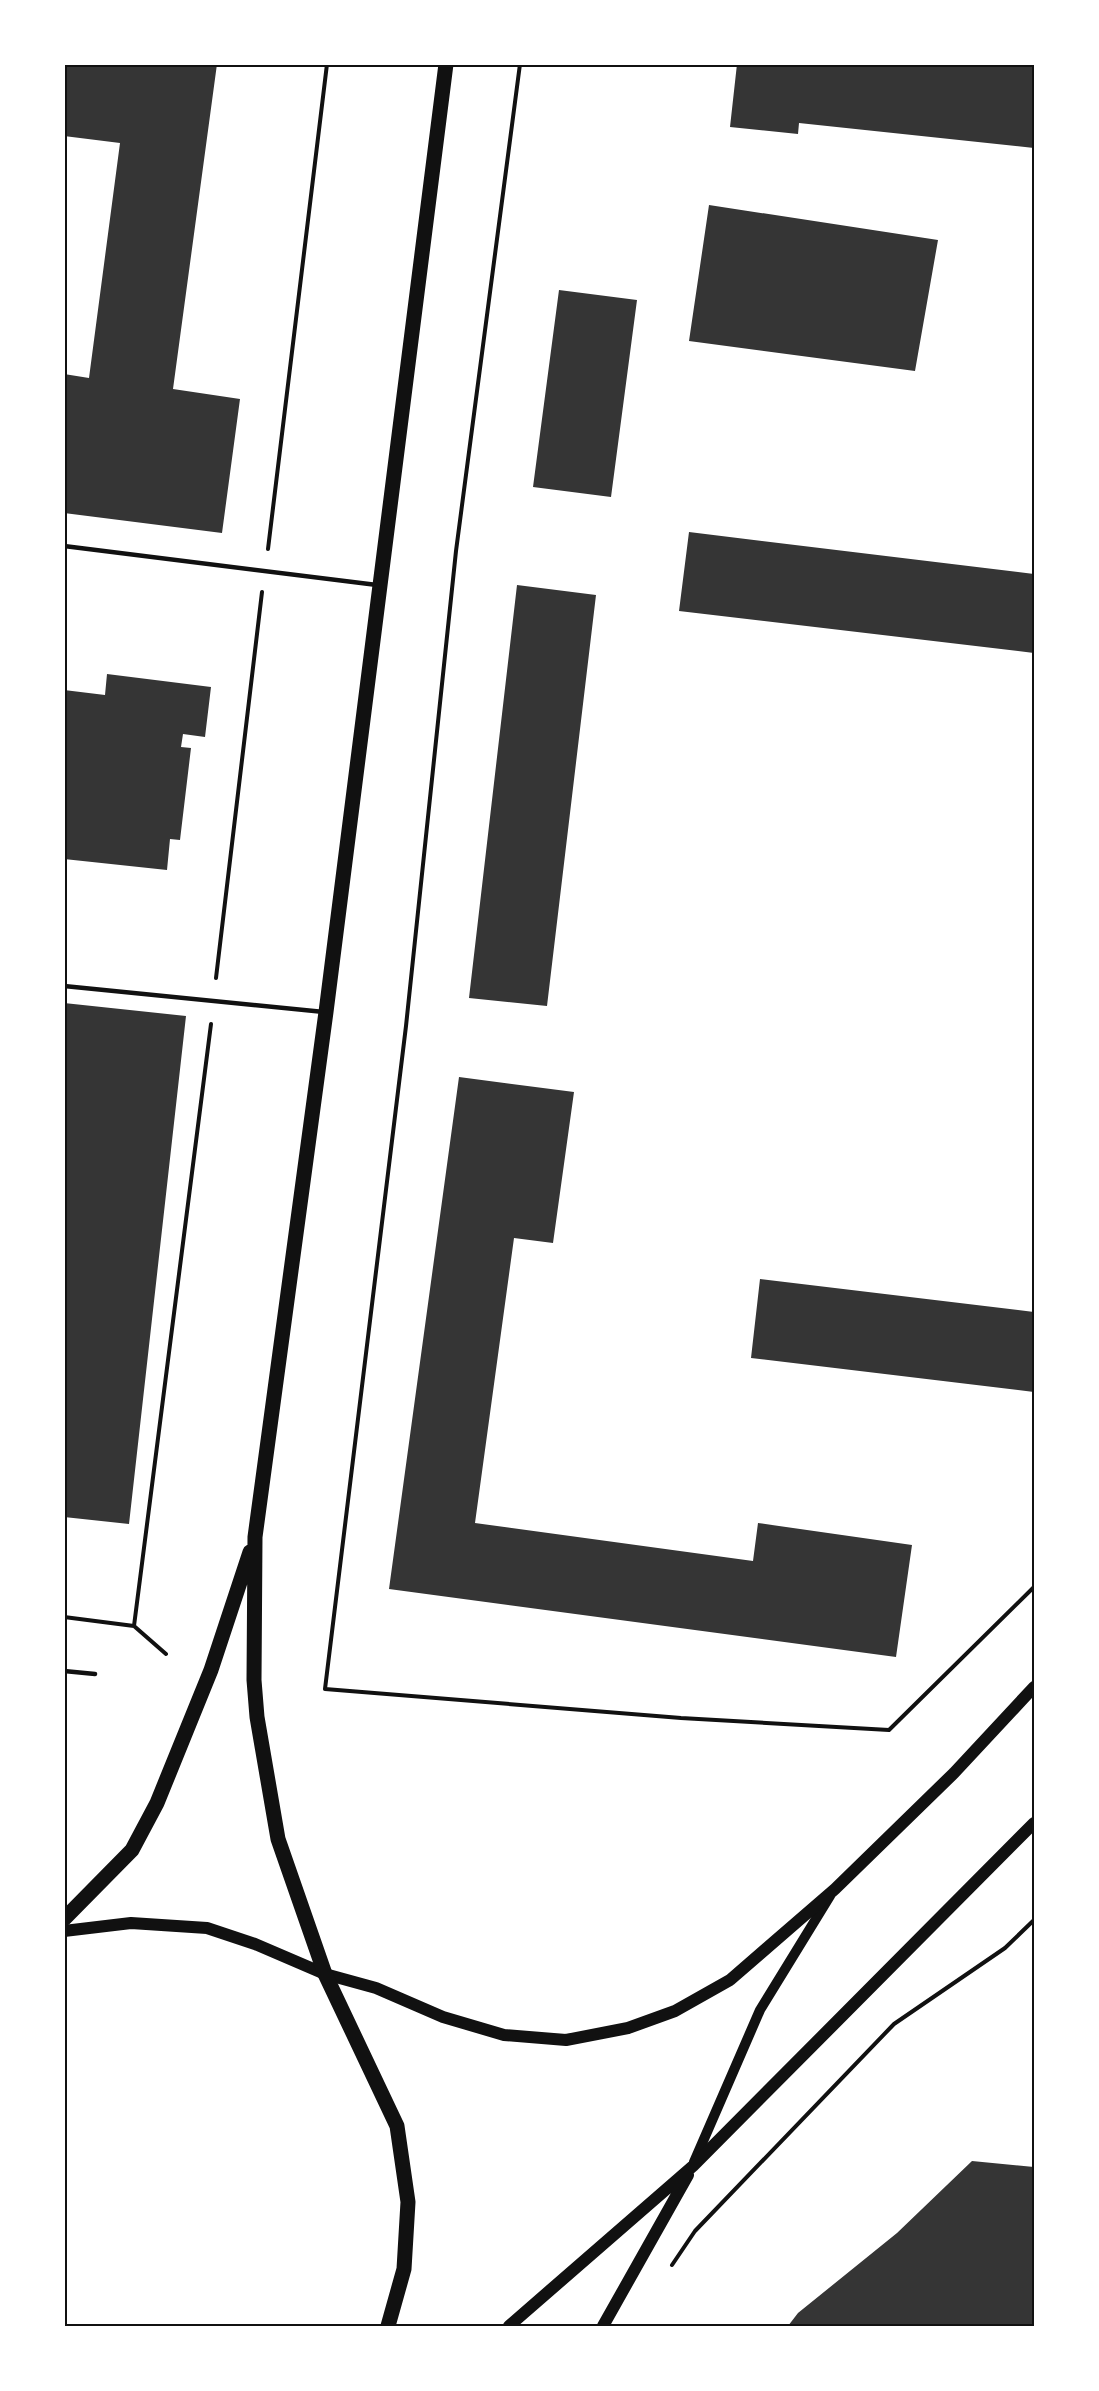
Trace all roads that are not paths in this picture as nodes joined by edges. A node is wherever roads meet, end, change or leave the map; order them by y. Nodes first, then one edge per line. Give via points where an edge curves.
1 (446, 64) edge
2 (64, 546) edge
3 (380, 585) junction
4 (64, 986) edge
5 (326, 1012) junction
6 (255, 1538) junction
7 (64, 1671) edge
8 (95, 1674) dead end
9 (1035, 1687) edge
10 (1035, 1822) edge
11 (835, 1889) junction
12 (64, 1919) edge
13 (64, 1931) edge
14 (325, 1974) junction
15 (693, 2166) junction
16 (388, 2326) edge
17 (509, 2326) edge
18 (603, 2326) edge

1 - 3 main road
2 - 3 lane
3 - 5 main road
4 - 5 lane
5 - 6 main road
6 - 12 main road via 211,1670 157,1803 132,1850
6 - 14 main road via 257,1717 278,1839
7 - 8 lane
9 - 11 main road
10 - 15 main road
11 - 14 main road via 729,1980 675,2011 628,2028 566,2040 504,2035 443,2017 376,1988
11 - 15 street via 760,2010
13 - 14 main road via 131,1923 207,1928
14 - 16 main road via 396,2126 408,2202 404,2269
15 - 17 main road
15 - 18 main road

